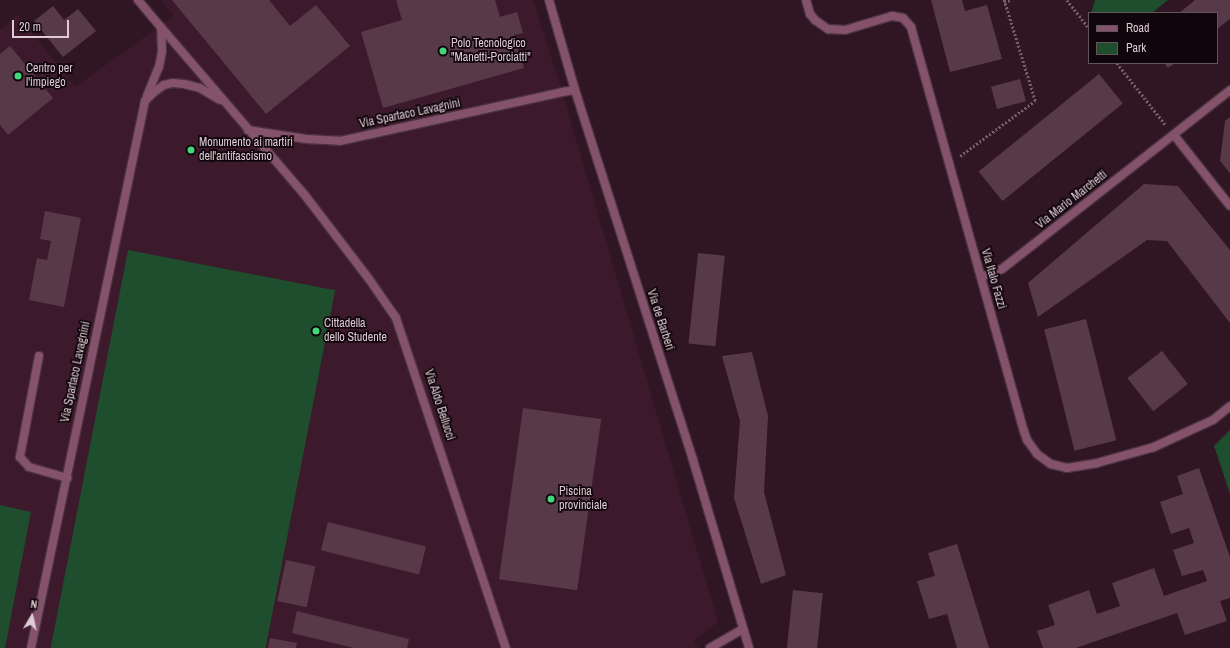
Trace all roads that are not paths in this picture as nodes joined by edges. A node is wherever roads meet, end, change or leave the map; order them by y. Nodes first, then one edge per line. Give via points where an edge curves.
1 (138, 0) edge
2 (549, 0) edge
3 (806, 0) edge
4 (161, 27) junction
5 (575, 90) junction
6 (1230, 90) edge
7 (145, 101) junction
8 (226, 103) junction
9 (248, 130) junction
10 (1174, 136) junction
11 (1230, 206) edge
12 (981, 277) junction
13 (39, 356) dead end
14 (1230, 406) edge
15 (67, 478) junction
16 (743, 629) junction
17 (31, 648) edge
18 (506, 648) edge
19 (710, 648) edge
20 (749, 648) edge

1 - 4 street
2 - 5 street, Via de Barberi
3 - 12 street, Via Italo Fazzi via 810,14 828,29 844,30 892,16 908,22
4 - 7 street, Via Spartaco Lavagnini via 162,51 159,67
4 - 8 street
5 - 9 street, Via Spartaco Lavagnini via 340,141 306,139
5 - 16 street, Via de Barberi via 693,460
6 - 10 street, Via Mario Marchetti
7 - 8 street via 154,92 173,83 200,88
7 - 15 street, Via Spartaco Lavagnini
8 - 9 street
9 - 18 street, Via Aldo Bellucci via 304,194 396,318
10 - 11 street
10 - 12 street, Via Mario Marchetti via 1002,269
12 - 14 street, Via Italo Fazzi via 1027,440 1037,454 1051,464 1067,468 1097,464 1154,447 1213,420
13 - 15 street via 20,457 29,467
15 - 17 street, Via Spartaco Lavagnini
16 - 19 street
16 - 20 street, Via de Barberi

